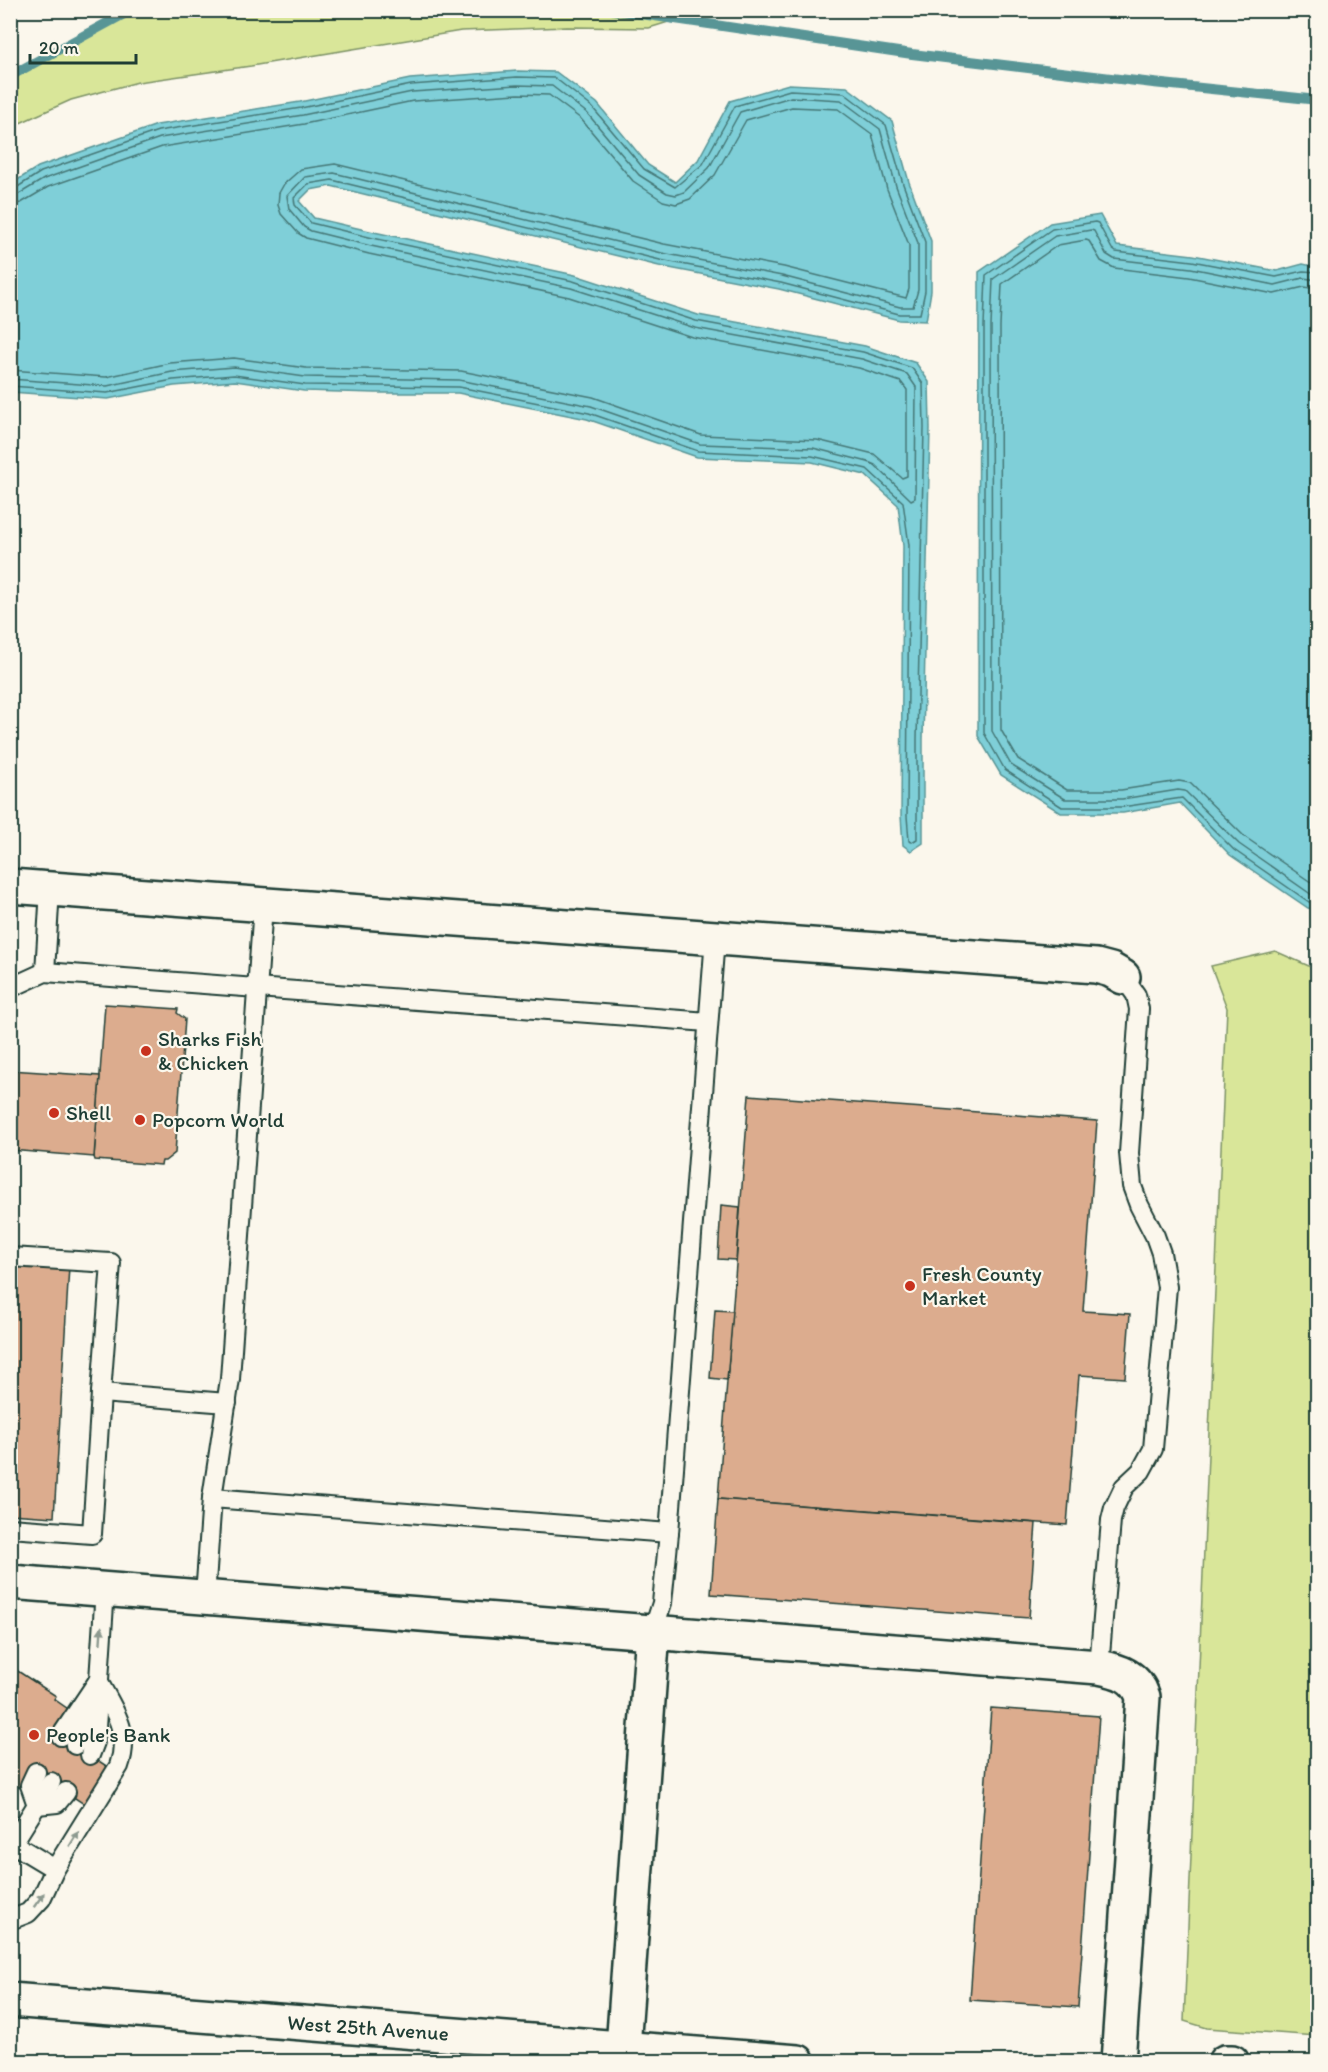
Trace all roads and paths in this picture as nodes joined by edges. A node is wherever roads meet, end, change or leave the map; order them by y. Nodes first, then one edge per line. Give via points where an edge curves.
1 (10, 886) edge
2 (50, 889) junction
3 (263, 905) junction
4 (715, 938) junction
5 (45, 972) junction
6 (1123, 977) joint
7 (10, 988) edge
8 (257, 988) junction
9 (708, 1022) junction
10 (10, 1257) edge
11 (102, 1393) junction
12 (227, 1403) junction
13 (212, 1498) junction
14 (10, 1528) edge
15 (669, 1533) junction
16 (10, 1582) edge
17 (105, 1589) junction
18 (205, 1597) junction
19 (653, 1631) junction
20 (1099, 1666) junction
21 (98, 1681) junction
22 (51, 1782) dead end
23 (12, 1842) edge
24 (55, 1869) junction
25 (10, 1920) edge
26 (10, 2000) edge
27 (623, 2049) junction
28 (798, 2061) edge
29 (1118, 2061) edge
30 (1225, 2061) edge
31 (1232, 2061) edge

1 - 2 street
2 - 3 street
2 - 5 lane
3 - 4 street
3 - 8 lane
4 - 6 street via 1096,966
4 - 9 lane
5 - 7 lane
5 - 8 lane
6 - 20 lane via 1136,995 1139,1009 1129,1170 1139,1205 1161,1253 1167,1287 1154,1443 1142,1471 1124,1487 1113,1508
8 - 9 lane
8 - 12 lane
9 - 15 lane
10 - 11 lane via 111,1263
11 - 12 lane
11 - 14 lane via 92,1534
12 - 13 lane
13 - 15 lane
13 - 18 lane
15 - 19 lane via 662,1603
16 - 17 street
17 - 18 street
21 -> 17 lane
18 - 19 street
19 - 20 street
19 - 27 street
20 - 29 street via 1127,1675 1140,1687 1143,1697
21 - 21 lane via 75,1746 95,1742
24 -> 21 lane via 122,1756 122,1730
22 - 23 lane
23 - 24 lane
25 -> 24 lane via 35,1907
26 - 27 street, West 25th Avenue
27 - 28 street, West 25th Avenue
30 - 31 street

